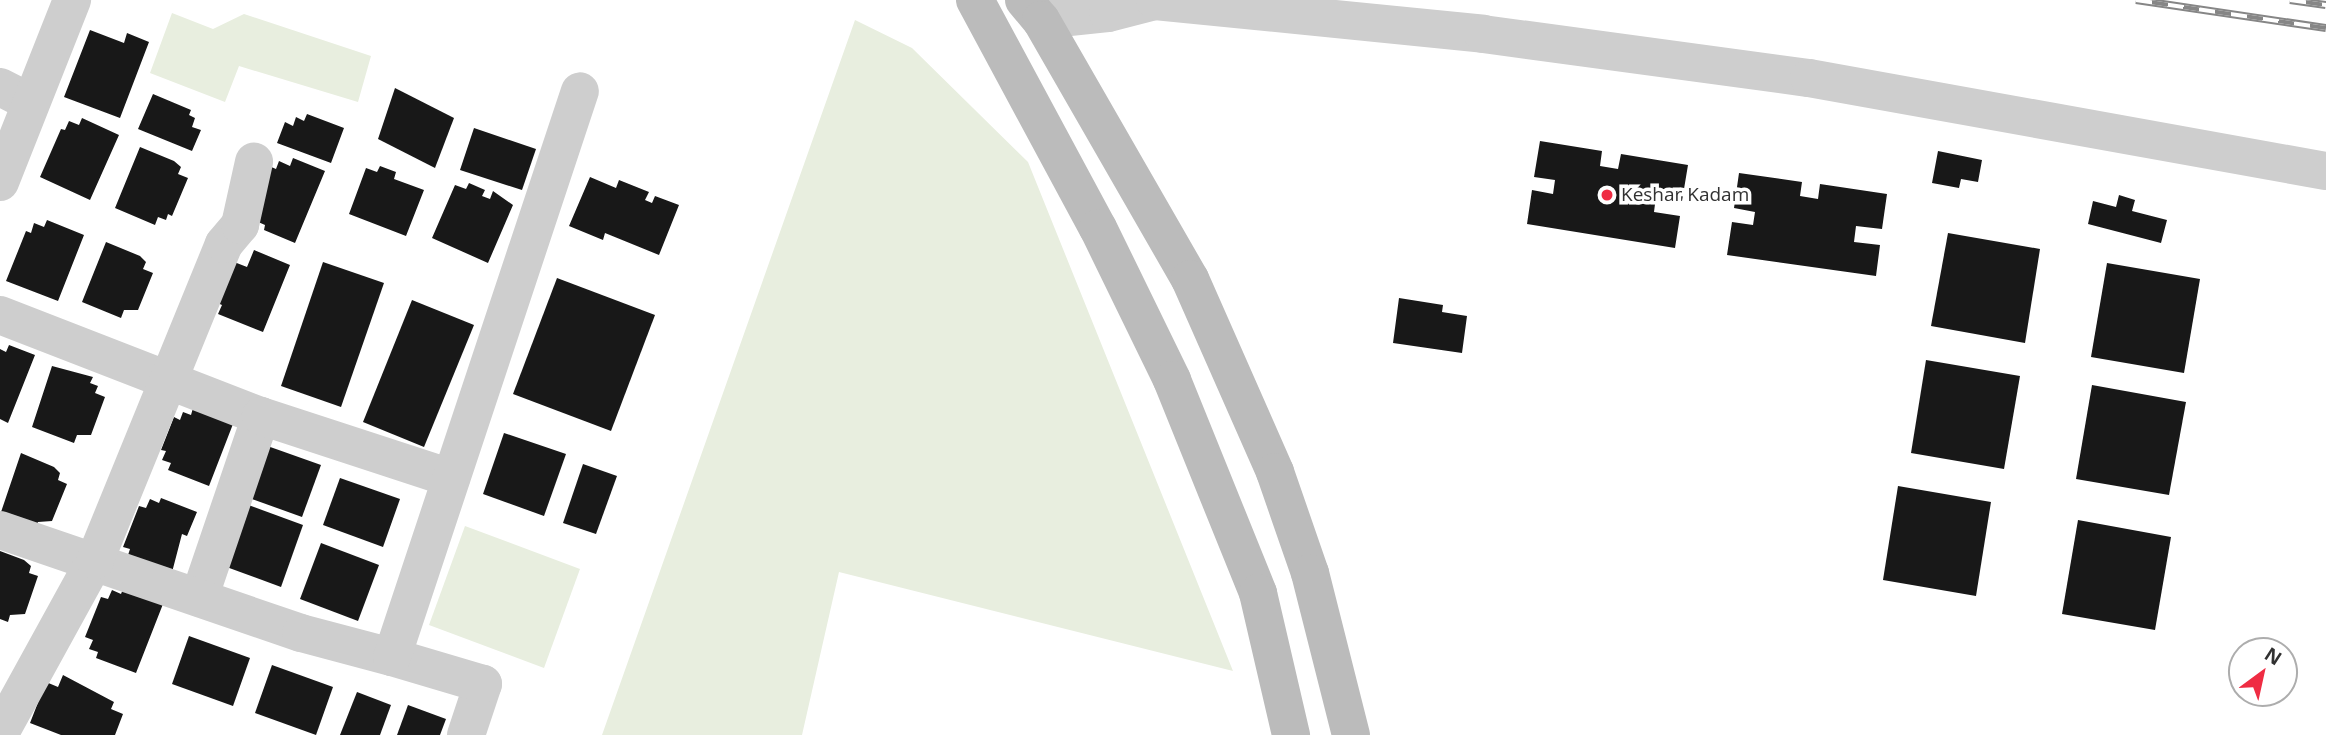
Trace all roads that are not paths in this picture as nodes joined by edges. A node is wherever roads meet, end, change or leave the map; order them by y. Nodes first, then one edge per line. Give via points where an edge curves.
1 (72, 0) edge
2 (975, 0) edge
3 (1033, 10) edge
4 (580, 91) dead end
5 (15, 94) edge
6 (254, 162) dead end
7 (2326, 171) edge
8 (0, 182) edge
9 (0, 315) edge
10 (172, 381) junction
11 (261, 415) junction
12 (452, 478) junction
13 (0, 530) edge
14 (95, 560) junction
15 (199, 598) junction
16 (392, 657) junction
17 (0, 733) edge
18 (466, 735) edge
19 (1292, 735) edge
20 (1351, 735) edge

1 - 5 street
2 - 19 street via 1098,228 1172,380 1258,593
3 - 7 street via 1108,13 1155,1 1483,34 1809,78
3 - 20 street via 1190,279 1275,472 1310,573
4 - 12 street
5 - 8 street
6 - 10 street via 240,225 224,244
9 - 10 street
10 - 11 street
10 - 14 street
11 - 12 street
11 - 15 street
12 - 16 street
13 - 14 street
14 - 15 street
14 - 17 street
15 - 16 street via 301,633
16 - 18 street via 483,684

